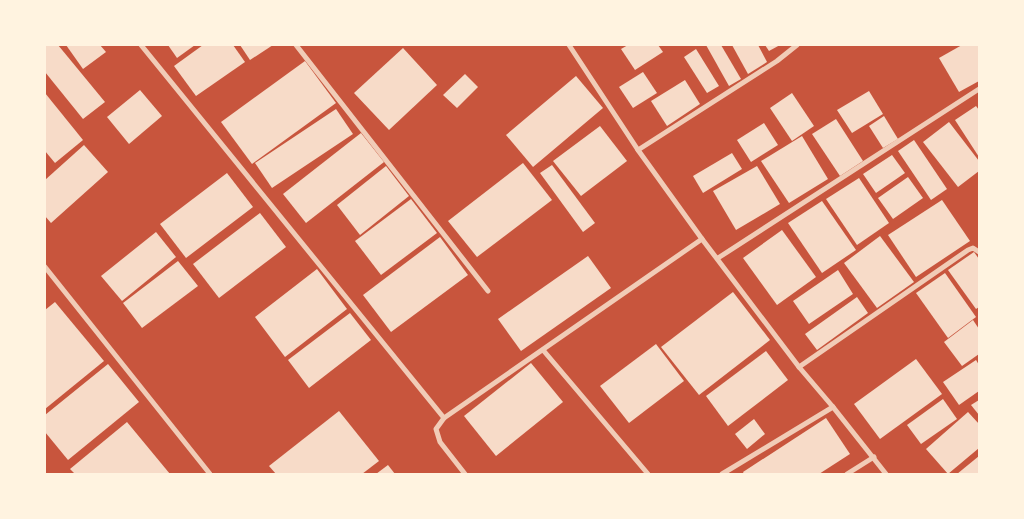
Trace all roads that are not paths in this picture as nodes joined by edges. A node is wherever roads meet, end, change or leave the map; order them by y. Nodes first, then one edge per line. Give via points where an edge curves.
1 (141, 45) edge
2 (296, 45) edge
3 (569, 45) edge
4 (797, 45) edge
5 (979, 89) edge
6 (638, 150) junction
7 (702, 239) junction
8 (979, 252) edge
9 (718, 258) junction
10 (45, 267) edge
11 (488, 291) dead end
12 (543, 350) junction
13 (799, 367) junction
14 (834, 406) junction
15 (444, 418) junction
16 (874, 457) junction
17 (210, 474) edge
18 (465, 474) edge
19 (648, 474) edge
20 (722, 474) edge
21 (847, 474) edge
22 (886, 474) edge

1 - 15 street
2 - 11 street
3 - 6 street
4 - 6 street
5 - 9 street
6 - 7 street
7 - 9 street
7 - 12 street
8 - 13 street via 973,248 968,250
9 - 13 street
10 - 17 street
12 - 15 street
12 - 19 street
13 - 14 street
14 - 16 street
14 - 20 street
15 - 18 street via 436,429 440,442
16 - 21 street
16 - 22 street

